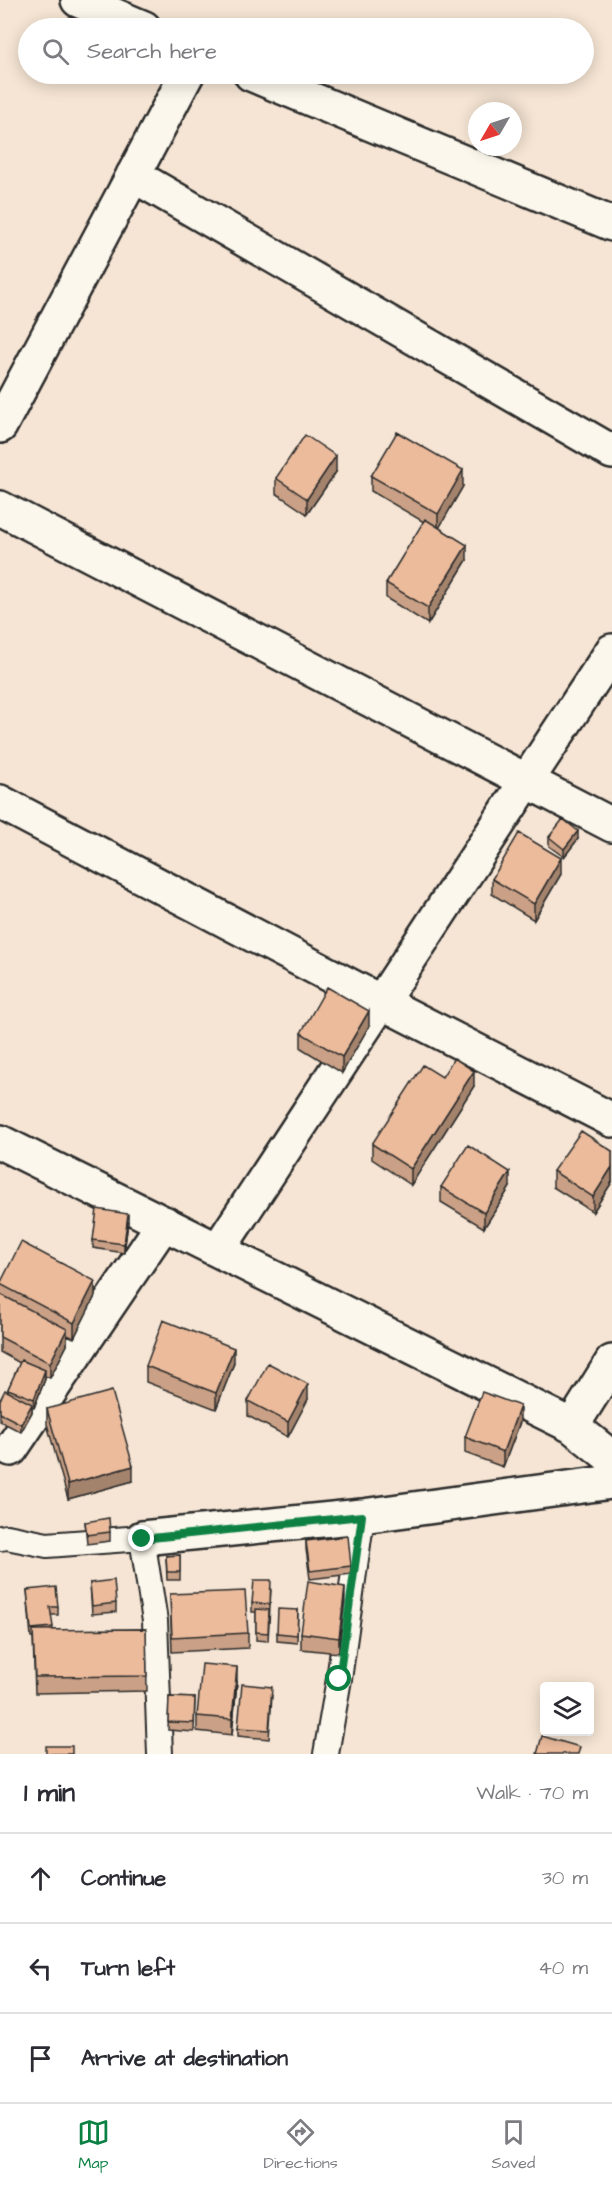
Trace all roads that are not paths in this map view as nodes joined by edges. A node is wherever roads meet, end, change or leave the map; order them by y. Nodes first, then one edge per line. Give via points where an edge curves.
1 (78, 0) edge
2 (138, 17) edge
3 (182, 84) edge
4 (275, 84) edge
5 (133, 175) junction
6 (612, 224) edge
7 (0, 426) edge
8 (612, 452) edge
9 (0, 508) edge
10 (612, 651) edge
11 (527, 781) junction
12 (0, 802) edge
13 (612, 825) edge
14 (381, 1002) junction
15 (612, 1120) edge
16 (0, 1142) edge
17 (164, 1223) junction
18 (218, 1250) junction
19 (612, 1362) edge
20 (572, 1426) junction
21 (4, 1452) edge
22 (612, 1458) edge
23 (612, 1482) edge
24 (362, 1516) junction
25 (0, 1538) edge
26 (142, 1539) junction
27 (160, 1754) edge
28 (326, 1754) edge

1 - 2 street
3 - 5 street
4 - 6 street
5 - 7 street
5 - 8 street
9 - 11 street
10 - 11 street
11 - 13 street
11 - 14 street
12 - 14 street
14 - 15 street
14 - 18 street
16 - 17 street
17 - 18 street
17 - 21 street
18 - 20 street
19 - 20 street
20 - 22 street
23 - 24 street
24 - 26 street
24 - 28 lane
25 - 26 lane via 47,1545
26 - 27 lane via 155,1621

